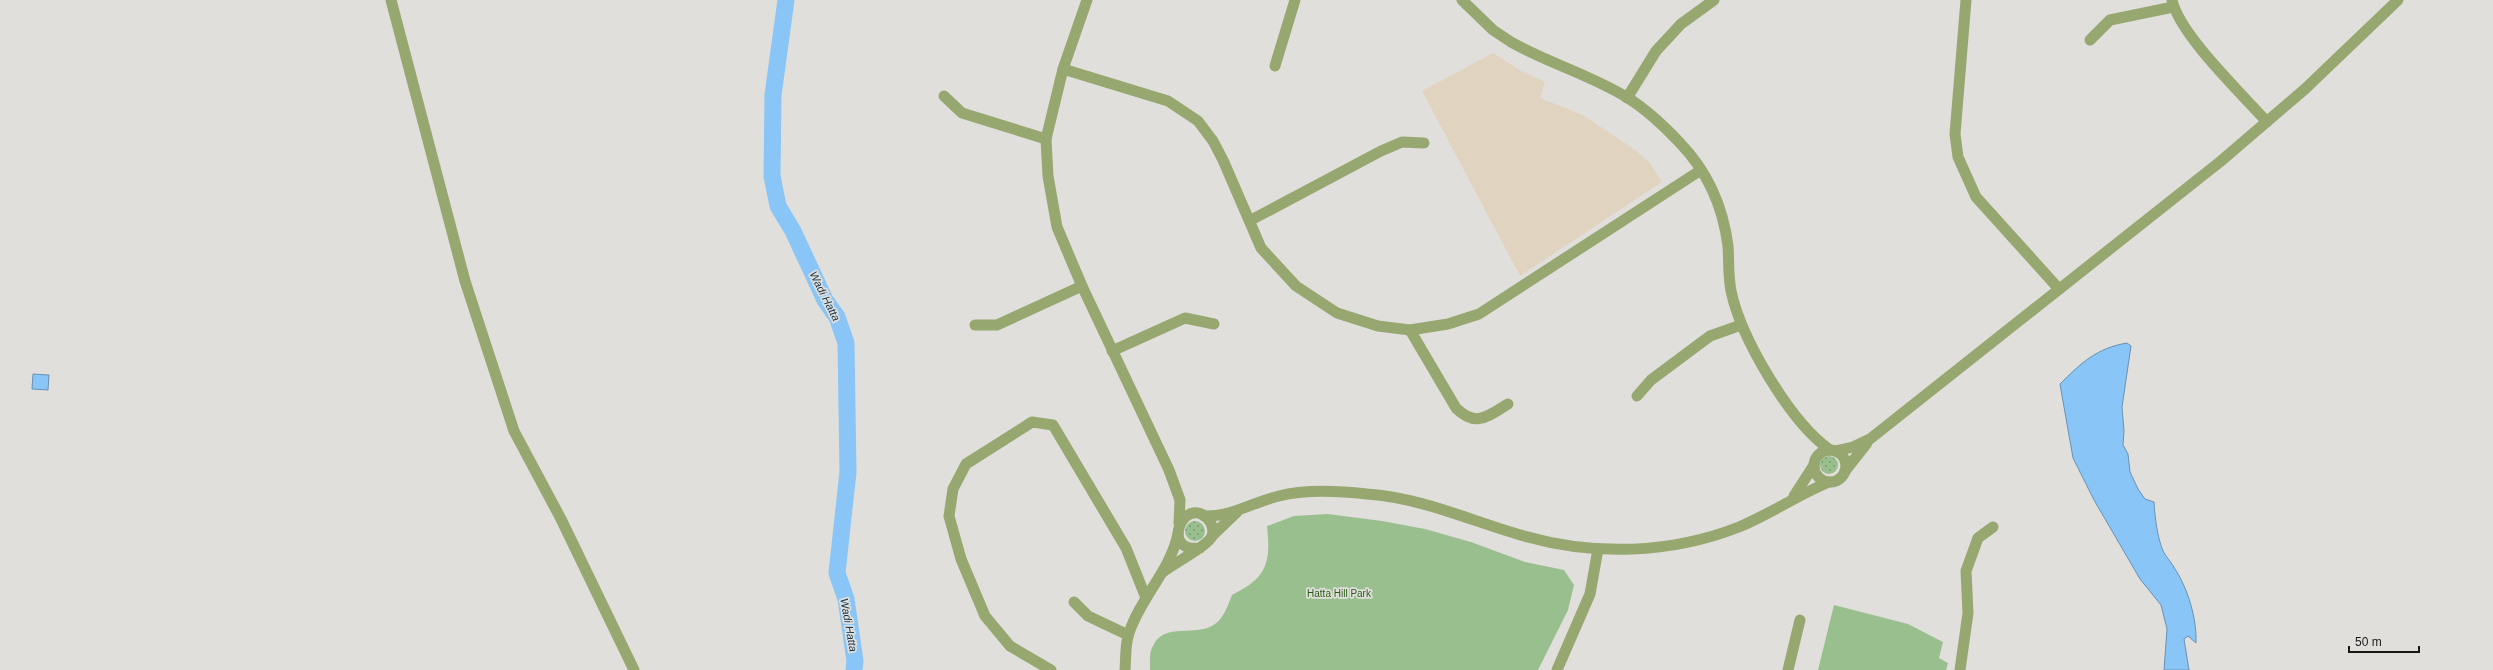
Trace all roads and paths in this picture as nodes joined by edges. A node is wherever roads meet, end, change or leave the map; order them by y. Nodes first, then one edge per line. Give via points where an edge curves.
1 (391, 0) edge
2 (1087, 0) edge
3 (1295, 0) edge
4 (1462, 0) edge
5 (1714, 0) edge
6 (1966, 0) edge
7 (2398, 0) edge
8 (2173, 4) edge
9 (2090, 40) dead end
10 (1275, 66) dead end
11 (1063, 69) junction
12 (944, 96) dead end
13 (1627, 98) junction
14 (2267, 122) junction
15 (1046, 139) junction
16 (1424, 143) dead end
17 (1700, 170) junction
18 (1251, 220) junction
19 (1082, 286) junction
20 (2059, 289) junction
21 (1214, 324) dead end
22 (975, 325) dead end
23 (1741, 325) junction
24 (1410, 330) junction
25 (1112, 351) junction
26 (1637, 396) dead end
27 (1508, 404) dead end
28 (1805, 428) junction
29 (1870, 439) junction
30 (1832, 450) junction
31 (1814, 463) junction
32 (1845, 471) junction
33 (1829, 482) junction
34 (1180, 500) junction
35 (1790, 501) junction
36 (1239, 510) junction
37 (1201, 515) junction
38 (1993, 527) dead end
39 (1179, 528) junction
40 (1212, 536) junction
41 (1200, 548) junction
42 (1598, 549) junction
43 (1163, 572) junction
44 (1146, 598) junction
45 (1074, 602) dead end
46 (1800, 620) dead end
47 (1128, 634) junction
48 (634, 670) edge
49 (1051, 670) edge
50 (1125, 670) edge
51 (1557, 670) edge
52 (1788, 670) edge
53 (1960, 670) edge

1 - 48 street via 465,281 514,431 561,519
2 - 11 street
3 - 10 street
4 - 13 street via 1493,30 1511,42
5 - 13 street via 1681,24 1656,51
6 - 20 street via 1955,134 1958,157 1976,197
7 - 14 street
8 - 9 street via 2110,20
8 - 14 street via 2200,47
11 - 15 street
11 - 18 street via 1168,101 1198,121 1213,141
12 - 15 street via 962,113
13 - 17 street via 1681,144
14 - 20 street via 2166,207
15 - 19 street via 1048,176 1057,227
16 - 18 street via 1402,142
17 - 23 street via 1713,190 1720,209 1727,244 1731,290
17 - 24 street via 1479,314 1448,324
18 - 24 street via 1261,248 1296,286 1337,313 1378,326
19 - 22 street via 997,325
19 - 25 street
20 - 29 street
21 - 25 street via 1185,318
23 - 26 street via 1710,336 1651,380
23 - 28 street via 1767,373
24 - 27 street via 1456,408 1463,414 1483,419
25 - 34 street via 1169,470
28 - 30 street
28 - 31 street
29 - 30 street via 1853,447
29 - 32 street
30 - 31 street via 1820,453
30 - 32 street via 1844,459
31 - 33 street via 1818,477
31 - 35 street via 1804,484
32 - 33 street
33 - 35 street
34 - 37 street
34 - 39 street
35 - 42 street via 1739,527 1702,539 1655,548
36 - 37 street via 1216,516
36 - 40 street
36 - 42 street via 1280,495 1368,494 1440,507 1552,543
37 - 39 street via 1187,516
37 - 40 street via 1211,525
38 - 53 street via 1978,538 1966,570 1968,612
39 - 41 street via 1180,540 1188,547
39 - 43 street via 1173,552
40 - 41 street via 1205,546
41 - 43 street
42 - 51 street via 1590,594
43 - 44 street
44 - 47 street
44 - 49 street via 1126,548 1053,425 1032,422 966,464 953,489 949,516 961,559 985,616 1010,646
45 - 47 street via 1088,616
46 - 52 street
47 - 50 street

